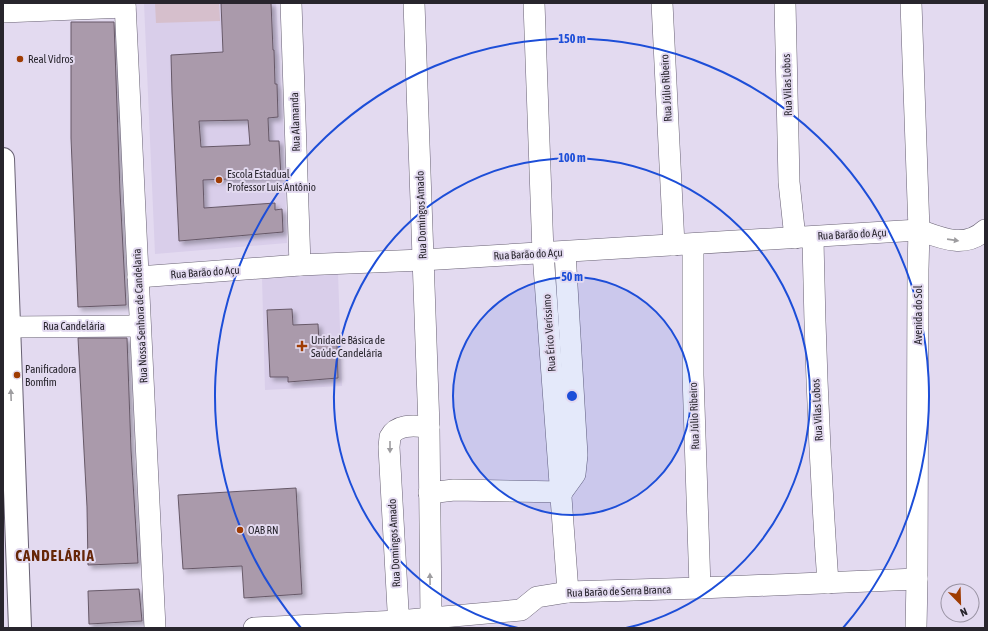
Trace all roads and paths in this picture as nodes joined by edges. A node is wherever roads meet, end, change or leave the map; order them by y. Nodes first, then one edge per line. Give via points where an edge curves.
1 (291, 3) edge
2 (414, 3) edge
3 (534, 3) edge
4 (662, 3) edge
5 (784, 3) edge
6 (911, 3) edge
7 (125, 5) edge
8 (3, 12) edge
9 (3, 159) edge
10 (3, 168) edge
11 (919, 230) junction
12 (985, 230) edge
13 (804, 237) junction
14 (684, 245) junction
15 (565, 252) junction
16 (543, 253) junction
17 (422, 260) junction
18 (300, 265) junction
19 (138, 277) junction
20 (140, 326) junction
21 (9, 327) junction
22 (429, 427) junction
23 (12, 429) junction
24 (3, 448) edge
25 (3, 479) edge
26 (562, 492) junction
27 (429, 493) junction
28 (15, 518) junction
29 (917, 579) junction
30 (828, 583) junction
31 (700, 588) junction
32 (568, 592) junction
33 (431, 618) junction
34 (521, 619) edge
35 (398, 624) edge
36 (20, 628) edge
37 (155, 628) edge
38 (254, 628) edge
39 (916, 628) edge

1 - 18 street, Rua Alamanda
2 - 17 street, Rua Domingos Amado
3 - 16 street, Rua Érico Veríssimo
4 - 14 street, Rua Júlio Ribeiro
5 - 13 street, Rua Vilas Lobos via 789,182
6 - 11 street, Avenida do Sol
7 - 8 street
7 - 19 street, Rua Nossa Senhora de Candelaria
9 - 10 main road
10 - 21 main road
11 -> 12 street via 952,241 975,238
11 - 13 street, Rua Barão do Açu
11 - 29 street, Avenida do Sol
13 - 14 street, Rua Barão do Açu
13 - 30 street, Rua Vilas Lobos via 815,366
14 - 15 street, Rua Barão do Açu
14 - 31 street, Rua Júlio Ribeiro
15 - 16 street, Rua Barão do Açu
15 - 26 street via 577,455 575,474
16 - 17 street, Rua Barão do Açu
16 - 26 street, Rua Érico Veríssimo
17 - 18 street, Rua Barão do Açu
17 - 22 street, Rua Domingos Amado
18 - 19 street, Rua Barão do Açu
19 - 20 street, Rua Nossa Senhora de Candelaria
20 - 21 street, Rua Candelária
20 - 37 street, Rua Nossa Senhora de Candelaria
23 -> 21 main road
22 - 27 street, Rua Domingos Amado
22 -> 35 street, Rua Domingos Amado via 406,426 397,429 390,436
23 - 24 main road via 10,443
23 - 28 main road
25 - 28 main road via 7,480 12,488
26 - 27 street via 454,490
26 - 32 street, Rua Érico Veríssimo
33 -> 27 street, Rua Domingos Amado
28 - 36 main road
29 - 30 street, Rua Barão de Serra Branca
29 - 39 street, Avenida do Sol
30 - 31 street, Rua Barão de Serra Branca
31 - 32 street, Rua Barão de Serra Branca
32 - 34 street, Rua Barão de Serra Branca via 537,597
33 - 34 street, Rua Barão de Serra Branca via 481,613
33 - 35 street, Rua Barão de Serra Branca
35 - 38 street, Rua Barão de Serra Branca

